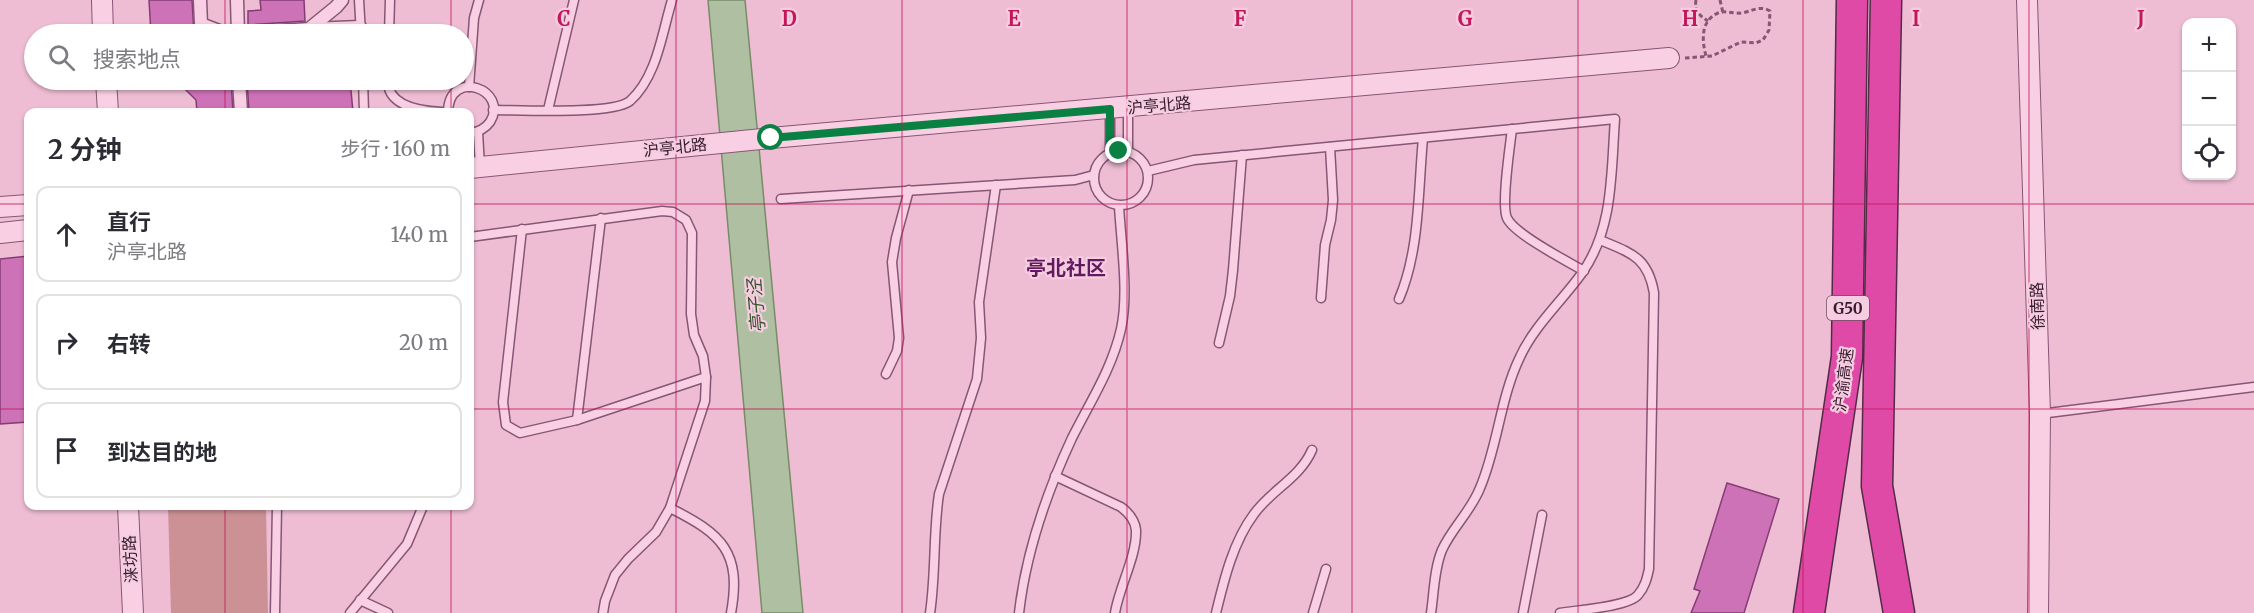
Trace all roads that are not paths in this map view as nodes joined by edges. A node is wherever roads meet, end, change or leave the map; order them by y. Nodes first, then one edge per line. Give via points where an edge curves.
1 (102, 0) edge
2 (200, 0) edge
3 (237, 0) edge
4 (342, 0) edge
5 (359, 0) edge
6 (390, 0) edge
7 (479, 0) edge
8 (574, 0) edge
9 (672, 0) edge
10 (1852, 0) edge
11 (1886, 0) edge
12 (2027, 0) edge
13 (103, 24) edge
14 (201, 24) edge
15 (238, 24) edge
16 (315, 24) edge
17 (361, 24) edge
18 (389, 24) edge
19 (474, 24) edge
20 (1669, 58) road end
21 (474, 88) edge
22 (107, 90) edge
23 (240, 90) edge
24 (363, 90) edge
25 (389, 90) edge
26 (461, 90) edge
27 (108, 108) edge
28 (241, 108) edge
29 (364, 108) edge
30 (413, 108) edge
31 (448, 108) edge
32 (1119, 108) junction
33 (494, 110) junction
34 (548, 110) junction
35 (1512, 129) junction
36 (474, 132) edge
37 (1423, 138) junction
38 (1330, 147) junction
39 (1128, 152) junction
40 (1110, 153) junction
41 (1242, 155) junction
42 (475, 168) edge
43 (1148, 171) junction
44 (1094, 175) junction
45 (996, 185) junction
46 (909, 190) junction
47 (781, 199) dead end
48 (24, 205) edge
49 (1119, 206) junction
50 (0, 207) edge
51 (601, 218) junction
52 (522, 229) junction
53 (24, 230) edge
54 (0, 232) edge
55 (474, 236) edge
56 (1600, 240) junction
57 (1584, 271) junction
58 (1321, 298) dead end
59 (1399, 299) dead end
60 (1219, 343) dead end
61 (886, 374) dead end
62 (706, 377) junction
63 (2254, 387) edge
64 (2040, 414) junction
65 (577, 420) junction
66 (1312, 450) dead end
67 (1055, 476) junction
68 (670, 508) junction
69 (128, 510) edge
70 (277, 510) edge
71 (421, 510) edge
72 (1542, 515) dead end
73 (1326, 569) dead end
74 (360, 600) junction
75 (133, 613) edge
76 (275, 613) edge
77 (350, 613) edge
78 (388, 613) edge
79 (603, 613) edge
80 (731, 613) edge
81 (930, 613) edge
82 (1019, 613) edge
83 (1115, 613) edge
84 (1216, 613) edge
85 (1313, 613) edge
86 (1431, 613) edge
87 (1523, 613) edge
88 (1560, 613) edge
89 (1809, 613) edge
90 (1899, 613) edge
91 (2038, 613) edge

1 - 13 street
2 - 14 street
3 - 15 street
4 - 16 street
5 - 17 lane
6 - 18 lane
7 - 19 lane
8 - 34 lane
9 - 34 lane via 652,69 629,102 615,108
10 - 89 highway, 沪渝高速 / G50 via 1848,357
11 - 90 highway, 沪渝高速 / G50 via 1877,486
12 - 64 street, 徐南路
20 - 32 street, 沪亭北路
21 - 33 lane via 483,90
22 - 27 street
23 - 28 street
24 - 29 lane
25 - 30 lane via 396,101
26 - 31 lane via 455,92
32 - 39 lane
32 - 40 lane
32 - 42 street, 沪亭北路
33 - 34 lane
33 - 36 lane via 489,123
35 - 37 lane
35 - 56 lane via 1615,119 1609,210
35 - 57 lane via 1507,217 1518,231
36 - 42 lane
37 - 38 lane
37 - 59 lane via 1413,254
38 - 41 lane
38 - 58 lane via 1333,200
39 - 40 lane
39 - 43 lane via 1144,162
40 - 44 lane via 1102,158
41 - 43 lane via 1194,160
41 - 60 lane via 1230,296
43 - 49 lane via 1143,196
44 - 45 lane via 1075,180
44 - 49 lane via 1097,192
45 - 46 lane
45 - 81 lane via 979,302 977,378 939,494
46 - 47 lane
46 - 61 lane via 892,262 899,338
48 - 50 street
49 - 67 lane via 1124,306 1121,328 1107,372
51 - 52 lane
51 - 62 lane via 662,211 686,220 692,233 691,314
51 - 65 lane
52 - 55 lane
52 - 65 lane via 503,402 506,425 520,433
53 - 54 street
56 - 57 lane
56 - 88 lane via 1644,262 1654,293 1649,569 1646,584 1637,597
57 - 86 lane via 1519,358 1481,487 1442,551
62 - 65 lane
62 - 68 lane via 705,401
63 - 64 lane
64 - 91 street, 徐南路
66 - 84 lane via 1298,473 1253,514 1235,549
67 - 82 lane via 1033,538
67 - 83 lane via 1130,514 1136,529 1134,546
68 - 79 lane via 656,532 615,575
68 - 80 lane via 699,522 719,538 732,564 735,593
69 - 75 street, 涞坊路
70 - 76 lane
71 - 74 lane via 407,544
72 - 87 lane
73 - 85 lane
74 - 77 lane
74 - 78 lane

